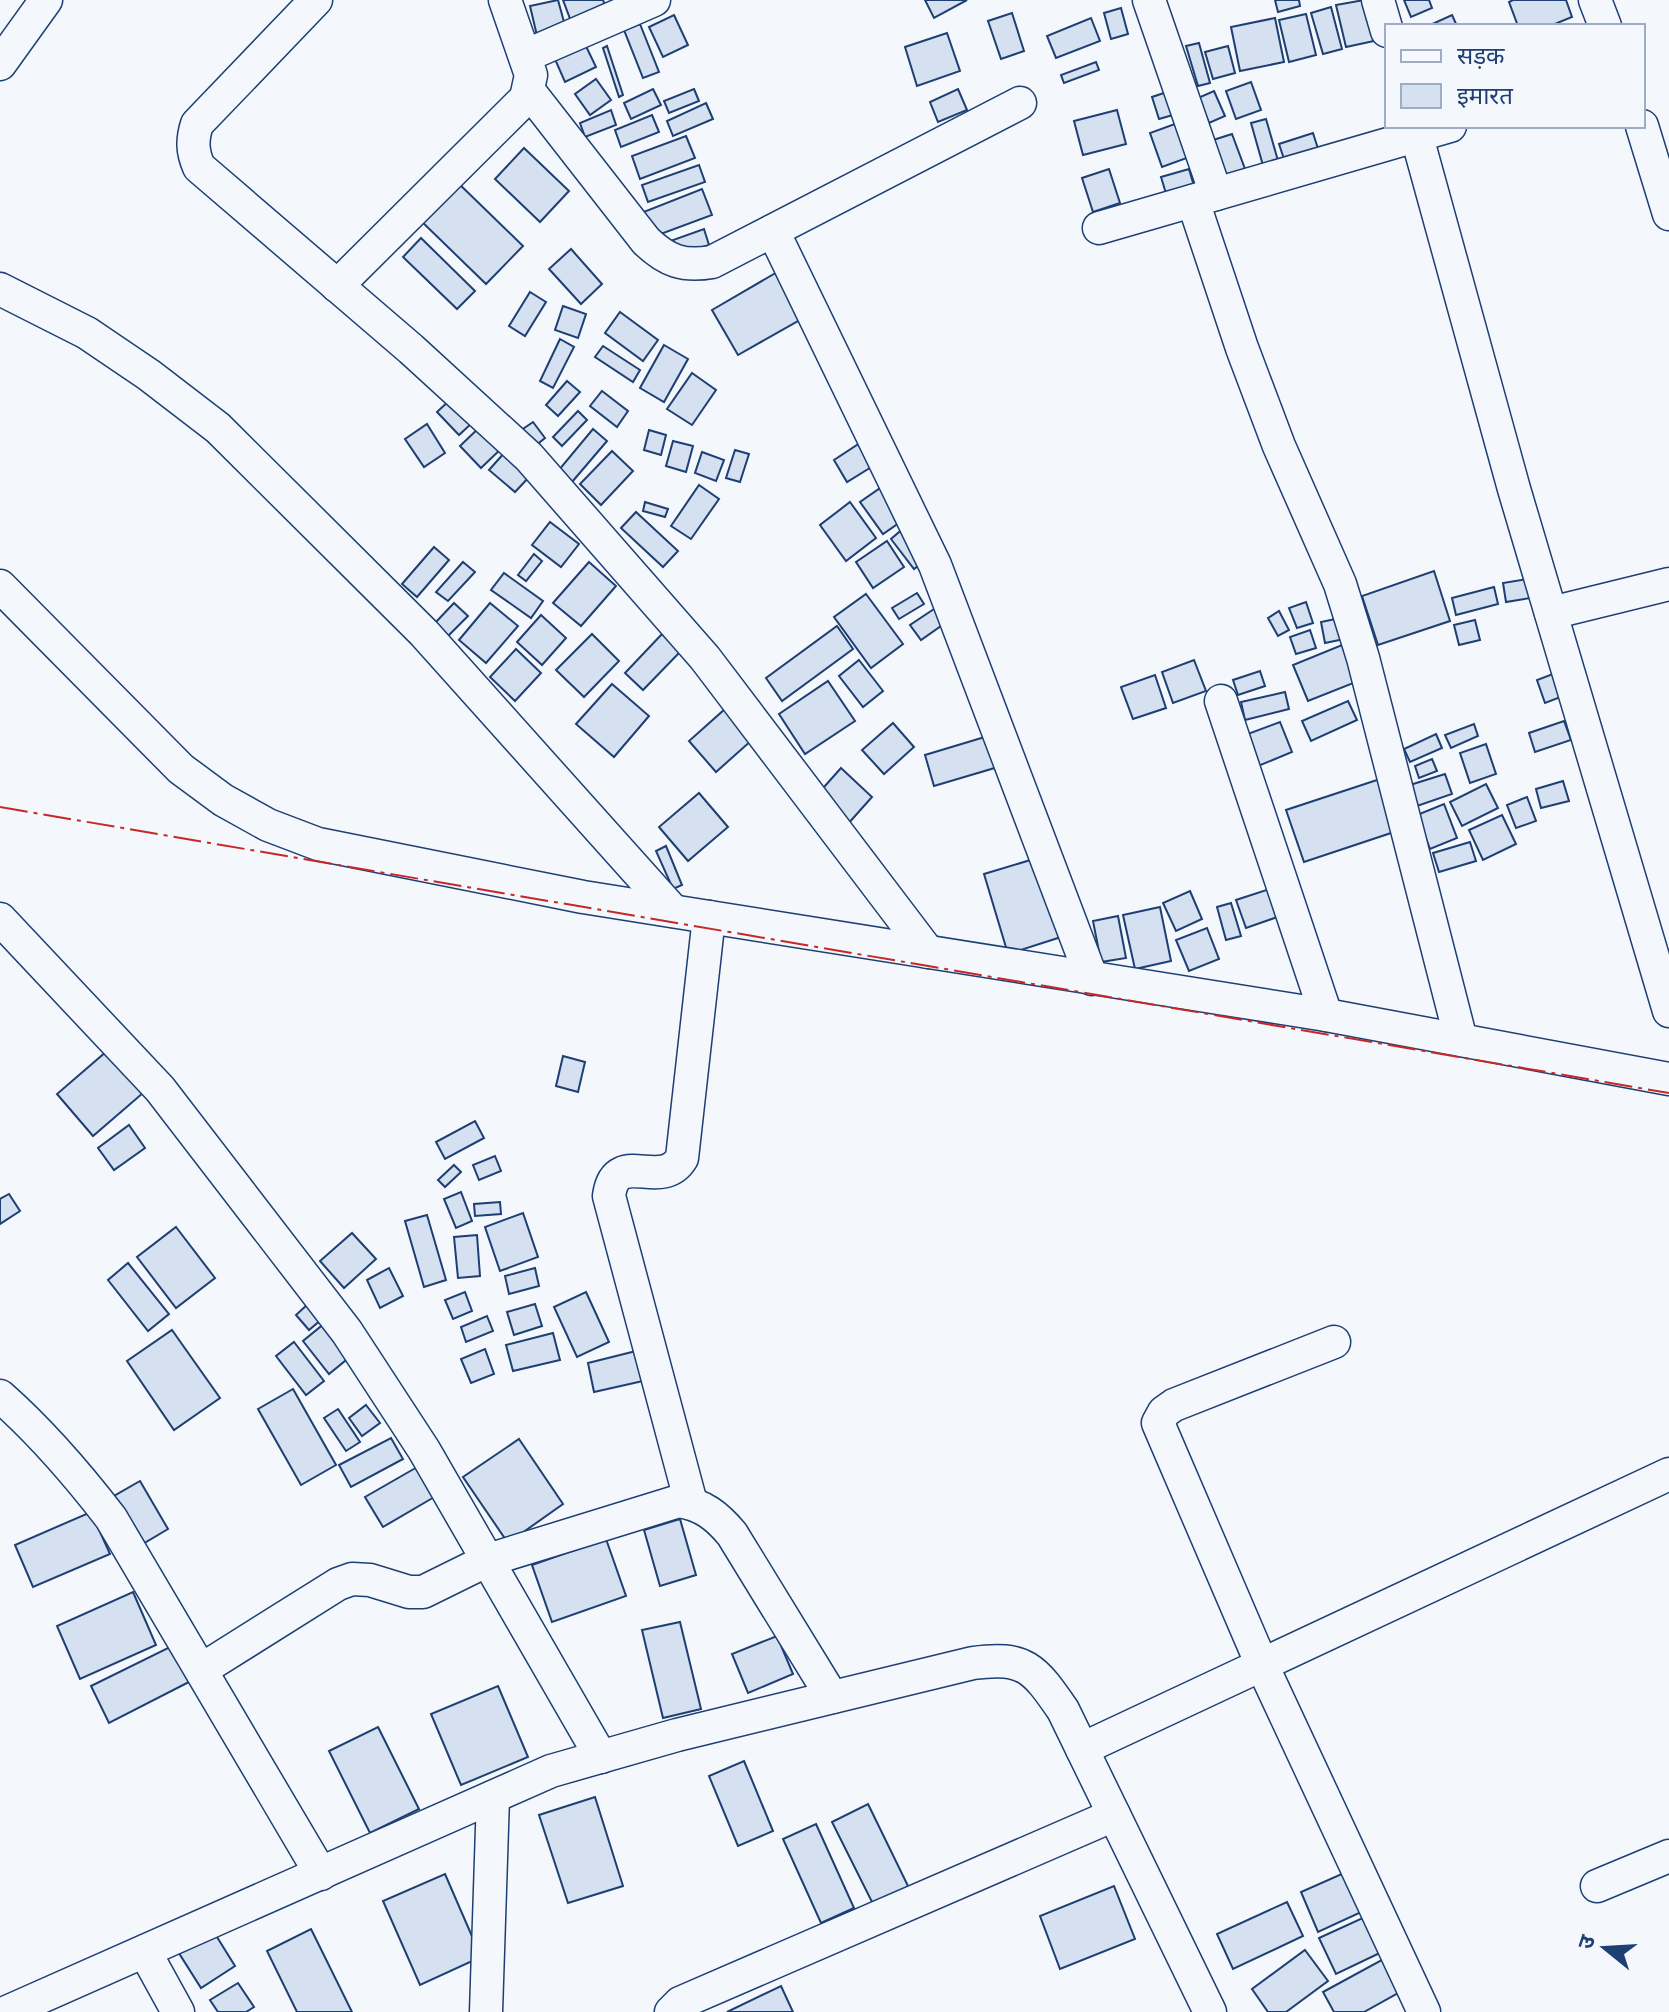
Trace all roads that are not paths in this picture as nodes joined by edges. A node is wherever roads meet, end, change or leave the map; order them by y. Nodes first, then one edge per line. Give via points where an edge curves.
1 (46, 0) edge
2 (316, 0) edge
3 (505, 0) edge
4 (654, 0) edge
5 (1149, 0) edge
6 (1378, 0) edge
7 (1595, 0) edge
8 (1385, 24) edge
9 (1604, 24) edge
10 (525, 56) junction
11 (0, 64) edge
12 (529, 91) junction
13 (1020, 103) dead end
14 (1436, 128) edge
15 (1643, 128) edge
16 (1416, 131) edge
17 (1204, 198) junction
18 (1669, 214) edge
19 (1099, 228) dead end
20 (773, 231) junction
21 (337, 286) junction
22 (0, 289) edge
23 (1669, 584) edge
24 (0, 586) edge
25 (1551, 613) junction
26 (1221, 701) dead end
27 (673, 911) junction
28 (709, 917) junction
29 (0, 919) edge
30 (928, 952) junction
31 (1092, 979) junction
32 (1669, 1011) edge
33 (1326, 1015) junction
34 (1461, 1040) junction
35 (1669, 1079) edge
36 (1334, 1342) dead end
37 (0, 1396) edge
38 (1669, 1474) edge
39 (691, 1503) junction
40 (488, 1560) junction
41 (1262, 1665) junction
42 (201, 1670) junction
43 (832, 1697) junction
44 (1082, 1749) junction
45 (601, 1757) junction
46 (493, 1797) junction
47 (1114, 1815) junction
48 (1669, 1856) edge
49 (321, 1874) junction
50 (1597, 1886) dead end
51 (145, 1952) junction
52 (7, 2012) edge
53 (178, 2012) edge
54 (486, 2012) edge
55 (671, 2012) edge
56 (1210, 2012) edge
57 (1424, 2012) edge

1 - 11 street
2 - 21 street via 197,124 193,153 199,167
3 - 10 street
4 - 10 street
5 - 17 street
6 - 8 street
7 - 9 street
10 - 12 street
12 - 20 street via 646,241 675,263 712,262
12 - 21 street
13 - 20 street
14 - 16 street
15 - 18 street
16 - 17 street
16 - 25 street
17 - 19 street
17 - 34 street via 1273,432 1349,613
20 - 31 street via 935,565
21 - 30 street via 529,457 705,658
22 - 27 street via 87,333 218,428 424,633
23 - 25 street
24 - 27 street via 181,769 268,825 318,844
25 - 32 street
26 - 33 street
27 - 28 street
28 - 30 street
28 - 39 street via 682,1158 666,1172 621,1173 609,1196
29 - 40 street via 160,1089 347,1332
30 - 31 street
31 - 33 street
33 - 34 street
34 - 35 street
36 - 41 street via 1174,1405 1158,1423
37 - 42 street via 77,1473 111,1518
38 - 41 street
39 - 40 street via 666,1503
39 - 43 street via 718,1517 732,1534
40 - 42 street via 423,1592 370,1580 338,1584
40 - 45 street
41 - 44 street
41 - 57 street
42 - 49 street
43 - 44 street via 1002,1659 1041,1678
43 - 45 street
44 - 47 street
45 - 46 street via 551,1771
46 - 49 street
46 - 54 street
47 - 55 street via 680,2003
47 - 56 street
48 - 50 street
49 - 51 street
51 - 52 street
51 - 53 street

